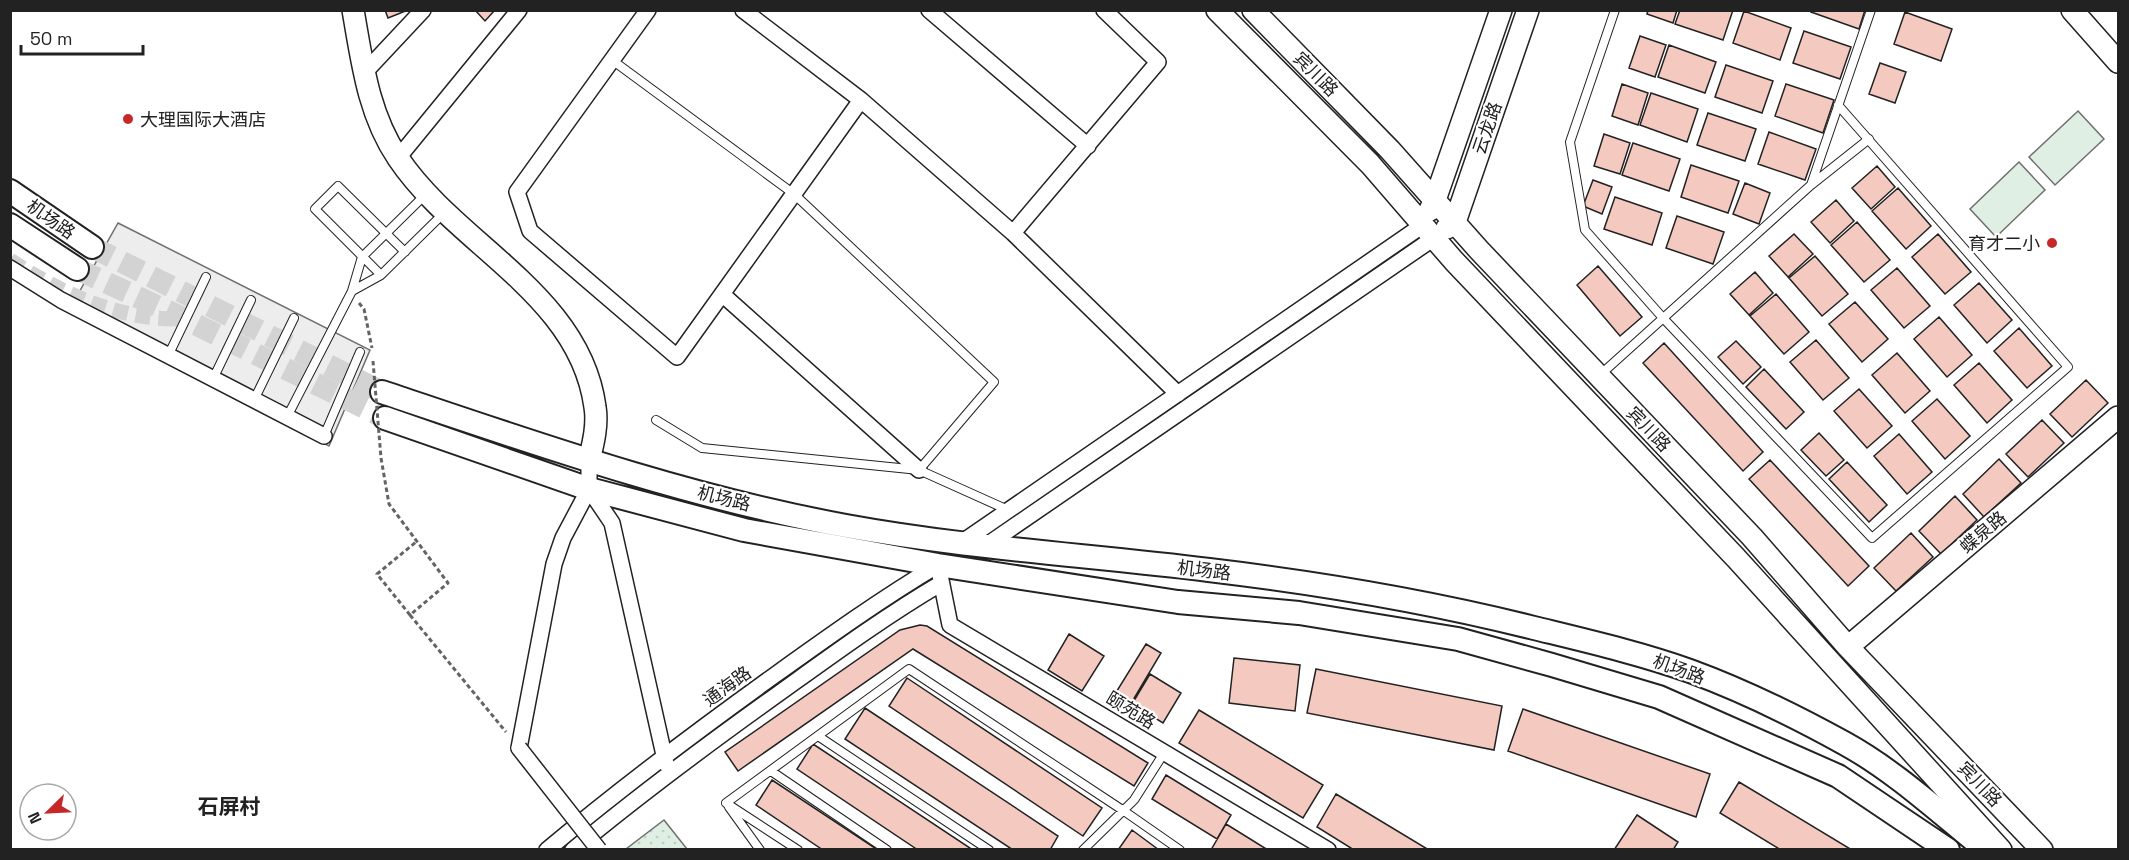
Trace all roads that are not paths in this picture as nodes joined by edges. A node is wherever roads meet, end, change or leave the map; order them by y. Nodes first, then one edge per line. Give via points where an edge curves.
1 (353, 10) edge
2 (423, 10) edge
3 (519, 10) edge
4 (648, 10) edge
5 (743, 10) edge
6 (929, 10) edge
7 (1104, 10) edge
8 (1217, 10) edge
9 (1253, 10) edge
10 (1501, 10) edge
11 (1528, 10) edge
12 (1615, 10) edge
13 (1871, 10) edge
14 (2072, 10) edge
15 (612, 60) junction
16 (2118, 62) edge
17 (364, 73) junction
18 (861, 99) junction
19 (1838, 105) junction
20 (1869, 139) junction
21 (1088, 146) junction
22 (398, 158) junction
23 (1811, 185) junction
24 (10, 191) edge
25 (428, 193) junction
26 (794, 194) junction
27 (1435, 200) junction
28 (446, 211) junction
29 (1455, 222) junction
30 (10, 225) edge
31 (1428, 231) junction
32 (1013, 233) junction
33 (386, 234) junction
34 (92, 247) tunnel mouth
35 (405, 252) junction
36 (362, 257) junction
37 (10, 268) edge
38 (77, 269) tunnel mouth
39 (381, 275) junction
40 (206, 277) dead end
41 (352, 291) junction
42 (722, 294) junction
43 (250, 300) dead end
44 (294, 318) dead end
45 (1663, 318) junction
46 (360, 352) dead end
47 (168, 356) junction
48 (1599, 376) junction
49 (213, 379) junction
50 (382, 392) tunnel mouth
51 (1178, 394) junction
52 (254, 400) junction
53 (287, 417) junction
54 (2118, 417) edge
55 (385, 418) tunnel mouth
56 (656, 420) dead end
57 (324, 436) joint
58 (589, 462) junction
59 (919, 470) junction
60 (590, 489) junction
61 (1008, 510) junction
62 (961, 543) junction
63 (984, 547) junction
64 (939, 574) junction
65 (1848, 647) junction
66 (818, 736) junction
67 (1164, 752) junction
68 (664, 756) junction
69 (771, 771) junction
70 (668, 774) junction
71 (726, 804) junction
72 (1124, 811) junction
73 (547, 849) edge
74 (573, 849) edge
75 (599, 849) edge
76 (760, 849) edge
77 (798, 849) edge
78 (887, 849) edge
79 (989, 849) edge
80 (1083, 849) edge
81 (1180, 849) edge
82 (1329, 849) edge
83 (1948, 849) edge
84 (1986, 849) edge
85 (2001, 849) edge
86 (2042, 849) edge

1 - 17 main road
2 - 17 street
3 - 22 street
4 - 15 street
5 - 18 street
6 - 21 street
7 - 21 street via 1158,62
8 - 31 main road, 宾川路 via 1370,164
9 - 27 main road, 宾川路
10 - 27 main road, 云龙路
11 - 29 main road, 云龙路
12 - 45 lane via 1570,142 1585,230
13 - 19 lane
14 - 16 main road
15 - 26 lane
15 - 42 street via 516,192 530,231 677,357
17 - 22 main road via 375,115
18 - 26 street
18 - 32 street
19 - 20 lane
19 - 23 lane
20 - 23 lane
20 - 45 lane via 2068,367 1881,530 1872,537
21 - 32 street
22 - 25 main road
23 - 45 lane
24 - 34 main road, 机场路
25 - 28 main road
25 - 33 lane
26 - 42 street
26 - 59 lane via 994,382
27 - 29 main road, 宾川路
27 - 31 main road, 云龙路
28 - 35 lane
28 - 58 main road via 561,324 586,369 596,409
29 - 31 main road
29 - 48 main road, 宾川路
30 - 38 main road, 机场路
31 - 51 street
31 - 63 street
31 - 85 main road, 宾川路 via 1736,558
32 - 51 street
33 - 35 lane
33 - 36 lane
33 - 36 lane via 338,186 315,210
35 - 39 lane
36 - 39 lane
36 - 41 lane
37 - 47 street via 60,300
39 - 41 lane
40 - 47 lane
41 - 53 lane
42 - 59 street
43 - 49 lane
44 - 52 lane
45 - 48 lane
46 - 57 lane
47 - 49 street
48 - 65 main road, 宾川路 via 1752,537
49 - 52 street
50 - 58 main road, 机场路
51 - 61 street
52 - 53 street
53 - 57 street
54 - 65 main road, 蝶泉路
55 - 60 main road, 机场路
56 - 59 lane via 702,448
58 - 60 street
58 - 62 main road, 机场路 via 713,496 845,525
59 - 61 lane
60 - 64 main road, 机场路 via 744,530
60 - 68 street via 612,523
60 - 75 street, bridge via 563,538 554,564 519,748
61 - 62 street
62 - 63 main road, 机场路
63 - 84 main road, 机场路 via 1323,585 1457,609 1625,650 1692,672 1846,744 1886,769
64 - 67 street, 颐苑路 via 950,625
64 - 68 street, 通海路 via 821,643
64 - 70 street, 通海路
64 - 83 main road, 机场路 via 1299,613 1458,639 1659,697 1838,776
65 - 86 main road, 宾川路
66 - 69 lane
66 - 72 lane via 909,669
66 - 79 lane
67 - 72 lane
67 - 82 street, 颐苑路
68 - 70 street
68 - 73 street, 通海路
69 - 71 lane
69 - 78 lane
70 - 74 street, 通海路
71 - 76 lane
71 - 77 lane
72 - 80 lane
72 - 81 lane

